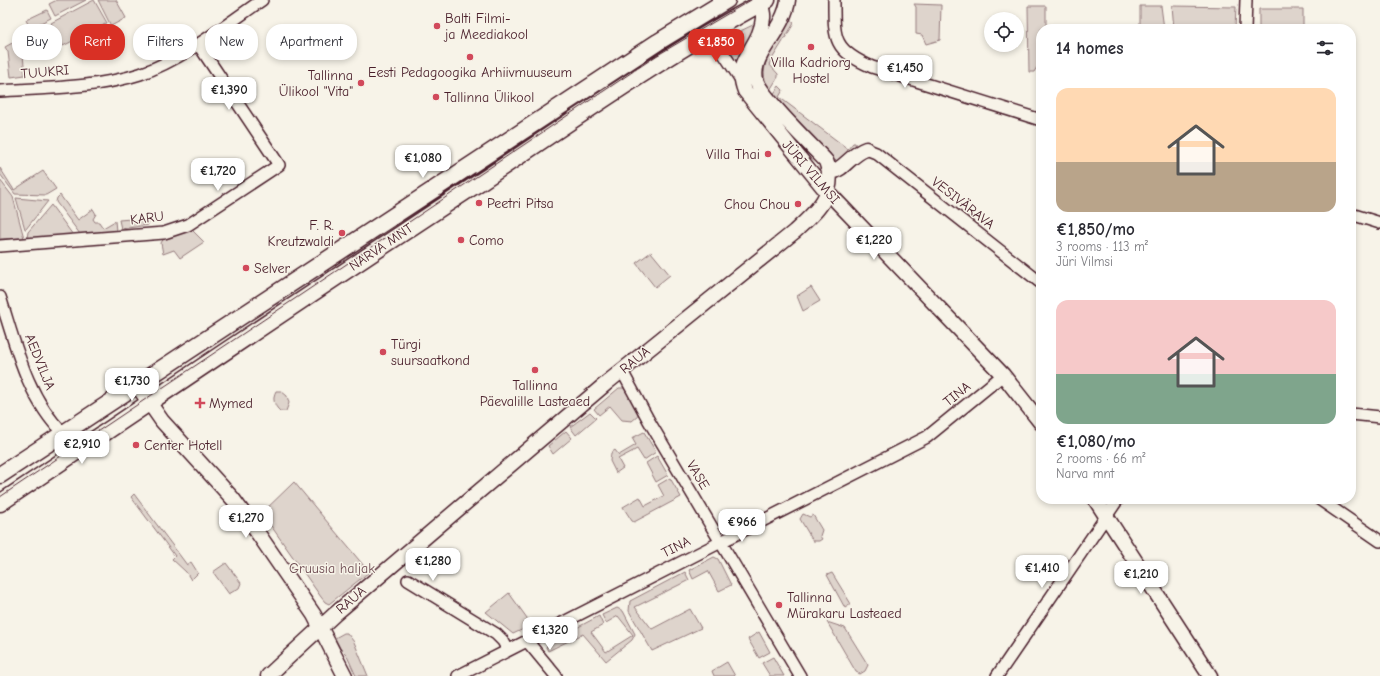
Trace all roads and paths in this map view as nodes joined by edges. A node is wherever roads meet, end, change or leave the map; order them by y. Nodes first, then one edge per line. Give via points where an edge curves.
1 (262, 0) edge
2 (727, 0) edge
3 (788, 0) edge
4 (834, 0) edge
5 (1246, 0) edge
6 (762, 1) edge
7 (1245, 24) edge
8 (710, 33) junction
9 (198, 44) junction
10 (741, 80) junction
11 (0, 92) edge
12 (1036, 118) edge
13 (866, 149) joint
14 (830, 173) junction
15 (828, 192) junction
16 (1356, 216) edge
17 (1380, 223) edge
18 (0, 246) edge
19 (1036, 279) edge
20 (0, 297) edge
21 (622, 371) junction
22 (1003, 376) junction
23 (137, 386) junction
24 (149, 403) junction
25 (1356, 415) edge
26 (1036, 417) edge
27 (1380, 417) edge
28 (63, 433) junction
29 (0, 475) edge
30 (0, 503) edge
31 (1098, 504) edge
32 (1114, 504) edge
33 (1326, 504) edge
34 (1106, 515) junction
35 (1380, 541) edge
36 (720, 542) junction
37 (408, 580) dead end
38 (321, 628) junction
39 (527, 641) junction
40 (508, 650) junction
41 (268, 676) edge
42 (344, 676) edge
43 (458, 676) edge
44 (556, 676) edge
45 (800, 676) edge
46 (997, 676) edge
47 (1210, 676) edge

1 - 9 street, TUUKRI
2 - 23 main road, NARVA MNT via 658,42
3 - 14 street via 785,12 757,62 756,80 766,97 826,161
4 - 12 street via 833,24 837,40 856,60
5 - 7 street
6 - 8 main road, NARVA MNT
6 - 10 street via 762,25 742,63
8 - 10 street, JÜRI VILMSI
8 - 24 main road, NARVA MNT via 433,212
9 - 11 street, TUUKRI via 164,64 140,74 102,82
9 - 18 street, KARU via 279,165 188,225 164,233
10 - 15 street, JÜRI VILMSI via 756,107
13 - 14 street via 858,152 839,171
13 - 19 street, VESIVÄRAVA via 876,153
14 - 15 street, RAUA
15 - 21 street, RAUA via 813,214 794,232
15 - 22 street, JÜRI VILMSI
16 - 17 street
20 - 28 street, AEDVILJA via 24,370 42,406
21 - 36 street, VASE
21 - 38 street, RAUA via 428,534
22 - 26 street, JÜRI VILMSI
22 - 36 street, TINA via 927,437
23 - 24 street
23 - 28 main road, NARVA MNT
24 - 30 main road, NARVA MNT
24 - 38 street via 233,499
25 - 27 street
28 - 29 main road, NARVA MNT
31 - 34 street
32 - 34 street
33 - 35 street
34 - 46 street
34 - 47 street
36 - 39 street, TINA
36 - 45 street, VASE
37 - 40 street via 496,634 504,641
38 - 41 street, RAUA
38 - 42 street
39 - 40 street, TINA
39 - 44 street
40 - 43 street, TINA

